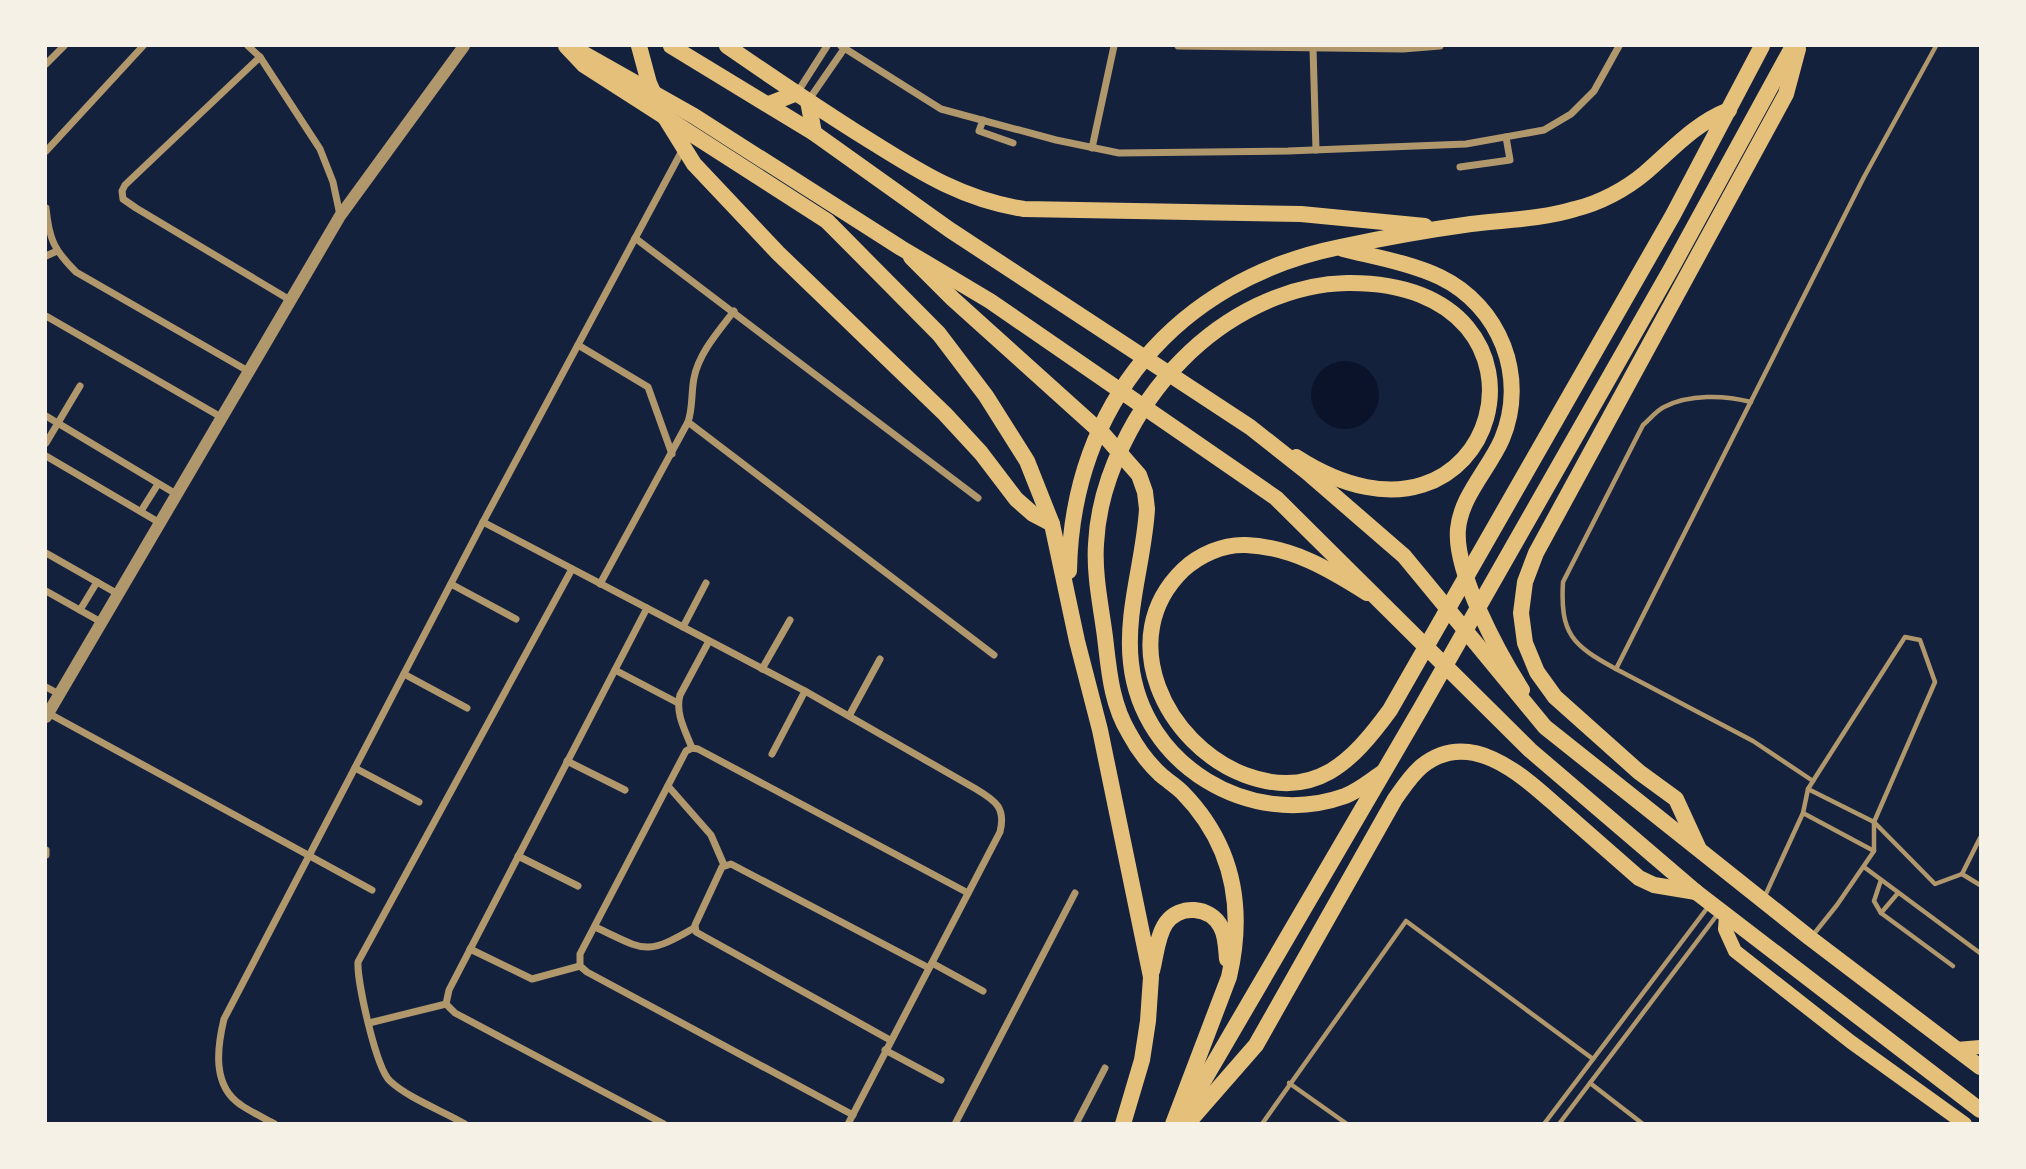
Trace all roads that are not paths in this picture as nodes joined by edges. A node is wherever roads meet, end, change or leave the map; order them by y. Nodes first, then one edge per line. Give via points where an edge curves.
1 (64, 46) edge
2 (143, 46) edge
3 (248, 46) edge
4 (464, 46) edge
5 (568, 46) edge
6 (639, 46) edge
7 (671, 46) edge
8 (727, 46) edge
9 (827, 46) edge
10 (844, 46) edge
11 (1114, 46) edge
12 (1178, 46) edge
13 (1440, 46) edge
14 (1619, 46) edge
15 (1762, 46) edge
16 (1793, 46) edge
17 (1800, 46) edge
18 (1936, 46) edge
19 (1313, 48) junction
20 (260, 57) junction
21 (46, 64) edge
22 (803, 97) junction
23 (769, 104) junction
24 (1729, 110) junction
25 (983, 120) junction
26 (814, 132) junction
27 (691, 134) junction
28 (1506, 137) junction
29 (1013, 143) dead end
30 (1093, 148) junction
31 (1316, 150) junction
32 (46, 151) edge
33 (1461, 167) dead end
34 (46, 208) edge
35 (340, 216) junction
36 (1441, 228) junction
37 (635, 238) junction
38 (1338, 247) junction
39 (901, 248) junction
40 (57, 251) junction
41 (46, 256) edge
42 (290, 300) junction
43 (733, 312) junction
44 (46, 316) edge
45 (578, 345) junction
46 (248, 371) junction
47 (80, 386) dead end
48 (1751, 401) junction
49 (46, 416) edge
50 (222, 417) junction
51 (688, 422) junction
52 (58, 423) junction
53 (1250, 427) junction
54 (46, 443) edge
55 (672, 454) junction
56 (46, 456) edge
57 (158, 484) junction
58 (176, 494) junction
59 (978, 498) dead end
60 (141, 511) junction
61 (483, 522) junction
62 (160, 523) junction
63 (1052, 524) junction
64 (46, 553) edge
65 (572, 569) junction
66 (97, 582) junction
67 (706, 583) dead end
68 (451, 584) junction
69 (600, 584) junction
70 (46, 590) edge
71 (118, 594) junction
72 (1069, 597) junction
73 (1387, 606) junction
74 (647, 608) junction
75 (80, 610) junction
76 (516, 619) dead end
77 (790, 620) dead end
78 (102, 622) junction
79 (683, 627) junction
80 (709, 640) junction
81 (994, 655) dead end
82 (880, 659) dead end
83 (762, 668) junction
84 (1616, 669) junction
85 (615, 670) junction
86 (404, 674) junction
87 (46, 687) edge
88 (805, 691) junction
89 (59, 694) junction
90 (678, 703) junction
91 (467, 708) dead end
92 (47, 715) edge
93 (849, 716) junction
94 (1545, 727) junction
95 (692, 747) junction
96 (772, 754) dead end
97 (568, 761) junction
98 (355, 768) junction
99 (1384, 772) junction
100 (1813, 781) junction
101 (668, 786) junction
102 (1808, 789) junction
103 (625, 790) dead end
104 (419, 802) dead end
105 (1803, 813) junction
106 (1874, 822) junction
107 (1980, 838) edge
108 (1698, 847) junction
109 (1874, 851) junction
110 (309, 856) junction
111 (518, 856) junction
112 (724, 865) junction
113 (1864, 867) junction
114 (1962, 874) junction
115 (1881, 880) junction
116 (1980, 885) edge
117 (578, 886) dead end
118 (372, 890) dead end
119 (1696, 892) junction
120 (968, 893) junction
121 (1075, 893) dead end
122 (1898, 893) junction
123 (1763, 901) junction
124 (1719, 910) junction
125 (1881, 913) junction
126 (595, 927) junction
127 (694, 929) junction
128 (1810, 938) junction
129 (470, 949) junction
130 (1980, 953) edge
131 (580, 966) junction
132 (930, 966) junction
133 (1953, 966) dead end
134 (1151, 977) junction
135 (1229, 977) junction
136 (983, 991) dead end
137 (446, 1004) junction
138 (369, 1023) junction
139 (890, 1040) junction
140 (1980, 1047) edge
141 (1957, 1049) junction
142 (885, 1050) junction
143 (1592, 1059) junction
144 (1980, 1067) edge
145 (1105, 1068) dead end
146 (941, 1080) dead end
147 (1289, 1083) junction
148 (1590, 1083) junction
149 (1980, 1110) edge
150 (853, 1115) junction
151 (275, 1124) edge
152 (465, 1124) edge
153 (664, 1124) edge
154 (848, 1124) edge
155 (955, 1124) edge
156 (1076, 1124) edge
157 (1123, 1124) edge
158 (1173, 1124) edge
159 (1179, 1124) edge
160 (1187, 1124) edge
161 (1262, 1124) edge
162 (1347, 1124) edge
163 (1544, 1124) edge
164 (1559, 1124) edge
165 (1643, 1124) edge
166 (1965, 1124) edge

1 - 21 street
2 - 32 street
3 - 20 street
4 - 35 street
5 - 27 main road via 584,65
5 - 39 main road via 694,116
6 - 63 main road via 663,114 694,164 778,253 945,414 1016,499
7 - 23 main road
8 - 22 main road
9 - 22 street
10 - 22 street
10 - 25 street via 941,109
11 - 30 street
12 - 19 street
13 - 19 street
14 - 28 street via 1594,91 1571,114 1544,130
15 - 24 main road
16 - 99 main road
17 - 108 main road via 1786,93 1536,553 1525,582 1521,613 1525,643 1537,672 1555,697 1676,799
18 - 48 lane
19 - 31 street
20 - 35 street via 320,149
20 - 42 street via 122,191 123,199 136,208
22 - 23 main road
22 - 26 main road
22 - 36 main road via 929,177 1003,206 1301,214
23 - 26 main road
24 - 36 main road via 1698,124 1628,185 1589,204 1559,213
24 - 73 main road via 1390,710 1350,758 1313,781 1284,784 1254,778 1197,746 1175,721 1159,692 1151,643 1155,615 1166,589 1186,567 1213,551 1243,545 1287,552 1314,561
25 - 29 street via 979,131
25 - 30 street
26 - 53 main road via 950,230
27 - 37 street
27 - 63 main road via 827,221 939,334 1027,460
28 - 31 street via 1466,144
28 - 33 street via 1510,160
30 - 31 street via 1119,153
34 - 40 street via 48,231
35 - 42 street
36 - 38 main road
37 - 43 street
37 - 45 street
38 - 72 main road via 1243,280 1206,303 1142,362 1105,417 1081,478 1070,539
38 - 94 main road via 1419,269 1451,283 1481,308 1503,344 1511,371 1510,414 1501,441 1460,517 1457,541 1471,590 1503,661
39 - 73 main road via 990,301 1276,498
39 - 99 main road via 1134,467 1146,501 1131,626 1133,674 1149,720 1171,752 1217,788 1272,804 1330,800
40 - 41 street
40 - 46 street via 76,272
42 - 46 street
43 - 51 street via 699,362
43 - 59 street
44 - 50 street
45 - 55 street via 648,387
45 - 61 street
46 - 50 street
47 - 52 street
48 - 84 lane
48 - 84 lane via 1711,397 1679,401 1643,425 1563,582 1566,627 1588,654
49 - 52 street
50 - 58 street
51 - 55 street
51 - 81 street
52 - 54 street
52 - 57 street
53 - 94 main road via 1404,556
53 - 135 main road via 1342,481 1377,490 1416,487 1460,464 1482,434 1490,410 1490,373 1476,338 1460,319 1428,299 1359,283 1312,286 1234,318 1189,353 1152,395 1127,436 1104,497 1096,542 1110,680 1116,706 1142,754 1193,806 1224,857 1236,904 1235,953
55 - 69 street
56 - 60 street
57 - 58 street
57 - 60 street
58 - 62 street
60 - 62 street
61 - 65 street
61 - 68 street
62 - 71 street
63 - 72 main road
64 - 66 street
65 - 69 street
65 - 138 street via 358,962
66 - 71 street
66 - 75 street
67 - 79 street
68 - 76 street
68 - 86 street
69 - 74 street
70 - 75 street
71 - 78 street
72 - 134 main road
73 - 119 main road via 1530,750
74 - 79 street
74 - 85 street
75 - 78 street
77 - 83 street
78 - 89 street
79 - 80 street
80 - 83 street
80 - 90 street
82 - 93 street
83 - 88 street
84 - 100 lane via 1753,741
85 - 90 street
85 - 97 street
86 - 91 street
86 - 98 street
87 - 89 street
88 - 93 street
88 - 96 street
89 - 92 street
90 - 95 street
92 - 110 street
93 - 120 street via 984,794 1000,809 1000,832
94 - 108 main road
95 - 101 street
95 - 120 street
97 - 103 street
97 - 111 street
98 - 104 street
98 - 110 street
99 - 159 main road
100 - 102 lane
100 - 106 lane via 1905,637 1920,640 1935,682
101 - 112 street via 711,835
101 - 126 street
102 - 105 lane
102 - 106 lane
105 - 109 lane
105 - 123 lane
106 - 109 lane
106 - 114 lane via 1935,884
107 - 114 lane
108 - 123 main road
109 - 113 lane
110 - 118 street
110 - 151 street via 224,1019 217,1047 224,1086 238,1104
111 - 117 street
111 - 129 street
112 - 127 street
112 - 132 street via 731,864
113 - 115 lane
113 - 128 lane
114 - 116 lane
115 - 122 lane
115 - 125 lane via 1874,901
119 - 124 main road
119 - 160 main road via 1639,878 1501,762 1473,753 1434,759 1410,778 1395,799 1256,1045
120 - 132 street
121 - 155 street
122 - 125 lane
122 - 130 lane
123 - 128 main road
124 - 143 lane
124 - 148 lane
124 - 149 main road
124 - 166 main road via 1735,951
125 - 133 lane
126 - 127 street via 646,948 666,945
126 - 131 street via 580,954
127 - 139 street via 699,936
128 - 141 main road
129 - 131 street via 532,979
129 - 137 street
131 - 150 street
132 - 136 street
132 - 139 street
134 - 135 main road via 1166,924 1178,913 1194,909 1209,914 1220,925
134 - 157 main road via 1142,1060
135 - 158 main road
137 - 138 street
137 - 153 street via 455,1013
138 - 152 street via 388,1080
139 - 142 street
140 - 141 main road
141 - 144 main road
142 - 146 street
142 - 150 street
143 - 147 lane via 1406,920
143 - 163 lane
145 - 156 street
147 - 161 lane
147 - 162 lane
148 - 164 lane
148 - 165 lane
150 - 154 street

